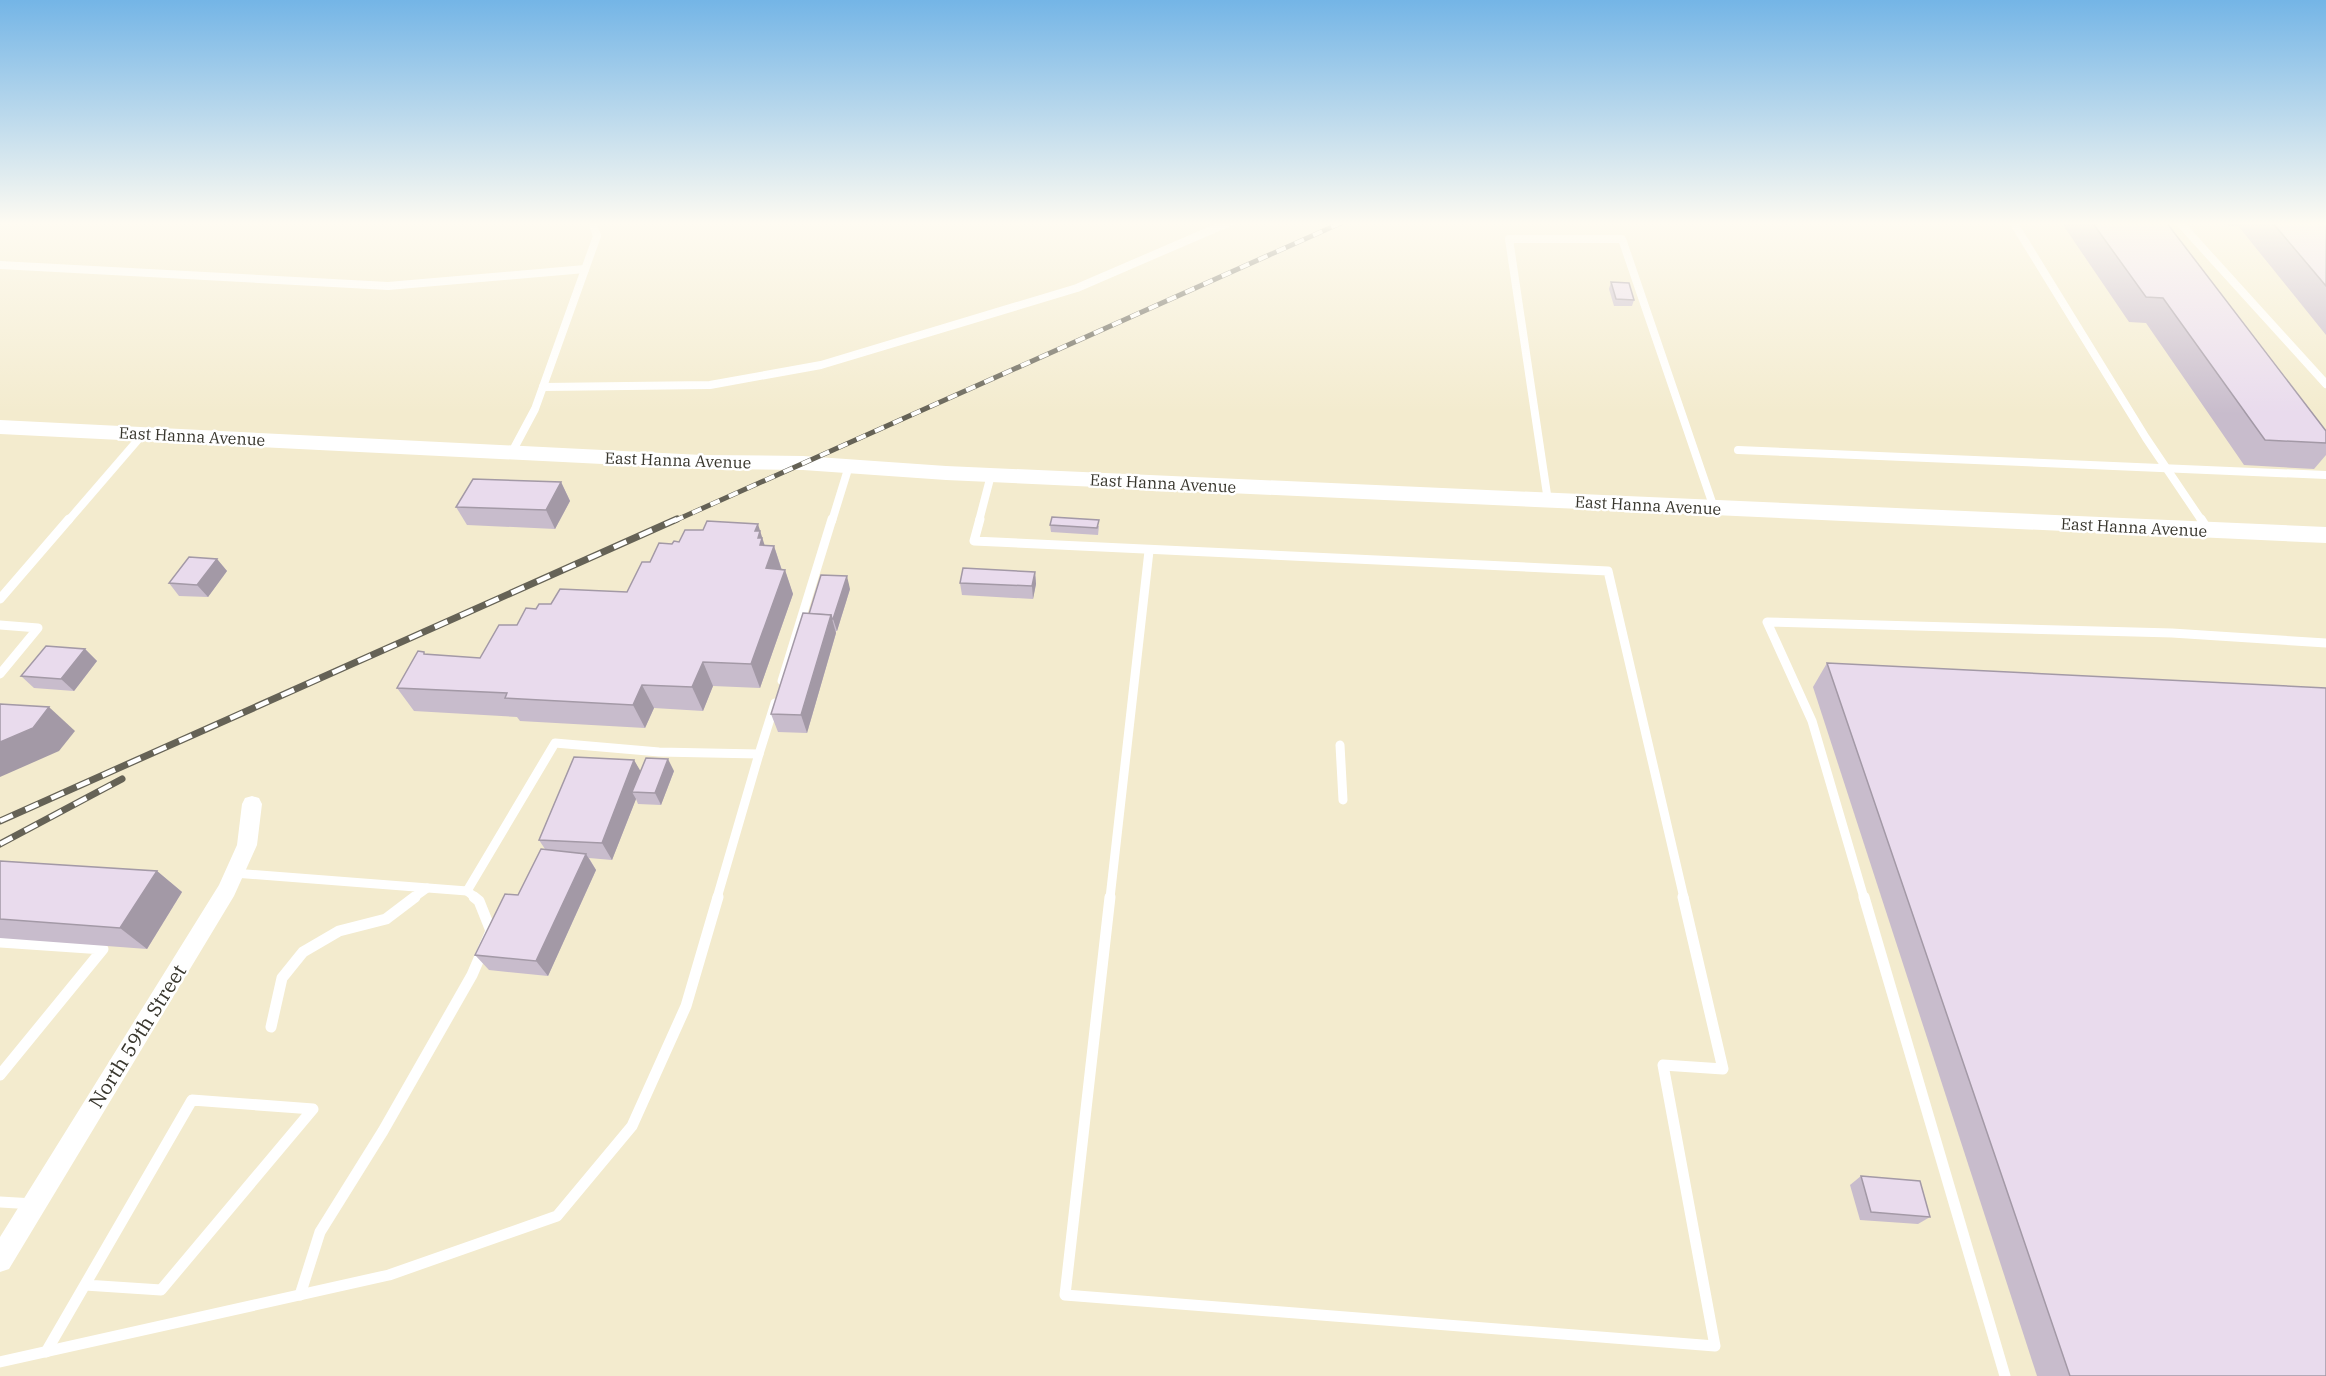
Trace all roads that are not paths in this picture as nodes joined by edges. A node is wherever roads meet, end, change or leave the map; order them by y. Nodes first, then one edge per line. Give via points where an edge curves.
1 (579, 286) edge
2 (1081, 286) edge
3 (1516, 286) edge
4 (1638, 286) edge
5 (2053, 286) edge
6 (2237, 286) edge
7 (2326, 384) edge
8 (543, 387) junction
9 (0, 427) edge
10 (142, 434) junction
11 (1738, 450) dead end
12 (512, 453) junction
13 (849, 466) junction
14 (2166, 470) junction
15 (991, 475) junction
16 (2326, 475) edge
17 (1548, 501) junction
18 (1714, 508) junction
19 (2208, 530) junction
20 (2326, 535) edge
21 (1149, 551) junction
22 (1, 596) edge
23 (0, 625) edge
24 (2326, 643) edge
25 (0, 674) edge
26 (1340, 746) dead end
27 (759, 754) junction
28 (1343, 800) dead end
29 (252, 804) dead end
30 (234, 873) junction
31 (427, 888) junction
32 (467, 891) junction
33 (0, 942) edge
34 (271, 1027) dead end
35 (0, 1075) edge
36 (0, 1202) edge
37 (34, 1204) junction
38 (0, 1260) edge
39 (85, 1285) junction
40 (300, 1295) junction
41 (46, 1352) junction
42 (0, 1362) edge
43 (2005, 1376) edge

1 - 8 lane
2 - 8 lane via 821,365 710,385
3 - 17 lane
4 - 18 lane
5 - 14 lane
6 - 7 lane
8 - 12 lane
9 - 10 street, East Hanna Avenue
10 - 12 street, East Hanna Avenue
10 - 22 lane
11 - 14 lane
12 - 13 street, East Hanna Avenue
13 - 15 street, East Hanna Avenue
13 - 27 lane
14 - 16 lane
14 - 19 lane
15 - 17 street, East Hanna Avenue
15 - 21 lane via 974,541
17 - 18 street, East Hanna Avenue
18 - 19 street, East Hanna Avenue
19 - 20 street, East Hanna Avenue
21 - 21 lane via 1608,571 1724,1069 1663,1065 1715,1346 1065,1295
23 - 25 lane via 38,628
24 - 43 lane via 2172,633 1767,622 1812,721
26 - 28 lane
27 - 32 lane via 659,752 555,743
27 - 40 lane via 686,1006 632,1126 557,1216 389,1275
29 - 30 street, North 59th Street via 247,845
30 - 31 lane
30 - 37 street, North 59th Street
31 - 32 lane
31 - 34 lane via 386,920 339,931 303,952 282,978
32 - 40 lane via 479,901 490,931 472,975 384,1131 320,1232
33 - 35 lane via 103,949
36 - 37 lane
37 - 38 street, North 59th Street
39 - 39 lane via 192,1100 313,1109 160,1290
39 - 41 lane
40 - 41 lane
41 - 42 lane

